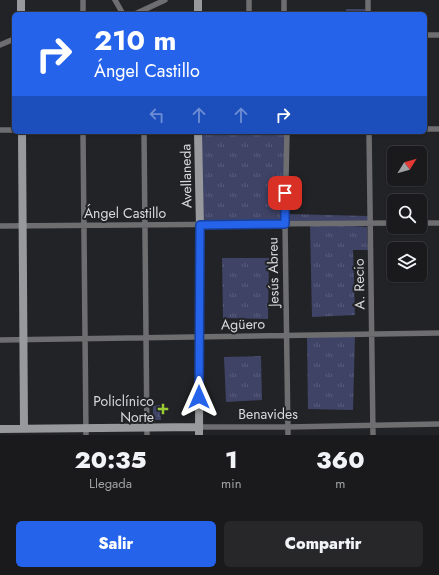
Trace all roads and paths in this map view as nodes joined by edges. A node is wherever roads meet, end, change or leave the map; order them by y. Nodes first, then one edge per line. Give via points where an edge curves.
1 (21, 0) edge
2 (83, 0) edge
3 (116, 0) edge
4 (164, 0) edge
5 (198, 0) edge
6 (249, 0) edge
7 (284, 0) edge
8 (368, 0) edge
9 (21, 12) edge
10 (83, 12) edge
11 (122, 12) edge
12 (142, 12) edge
13 (198, 12) edge
14 (249, 12) edge
15 (284, 12) edge
16 (368, 12) edge
17 (427, 35) edge
18 (439, 35) edge
19 (12, 40) edge
20 (0, 45) edge
21 (427, 129) edge
22 (439, 129) edge
23 (0, 130) edge
24 (12, 130) edge
25 (22, 134) edge
26 (83, 134) edge
27 (144, 134) edge
28 (198, 134) edge
29 (286, 134) edge
30 (369, 134) edge
31 (370, 223) junction
32 (387, 223) edge
33 (427, 223) edge
34 (439, 223) edge
35 (285, 224) junction
36 (84, 225) junction
37 (145, 225) junction
38 (200, 225) junction
39 (0, 226) edge
40 (24, 226) junction
41 (439, 333) edge
42 (371, 334) junction
43 (286, 335) junction
44 (199, 337) junction
45 (146, 338) junction
46 (85, 339) junction
47 (0, 340) edge
48 (23, 340) junction
49 (439, 424) edge
50 (373, 425) junction
51 (288, 427) junction
52 (0, 429) edge
53 (86, 431) edge
54 (147, 431) edge
55 (199, 431) edge
56 (24, 432) edge
57 (288, 435) edge
58 (373, 435) edge

1 - 9 street
2 - 10 street
3 - 11 street
4 - 12 street
5 - 13 street
6 - 14 street
7 - 15 street
8 - 16 street
17 - 18 street
19 - 20 street
21 - 22 street
23 - 24 street
25 - 40 street
26 - 36 street
27 - 37 street
28 - 38 street, Avellaneda
29 - 35 street, Jesús Abreu
30 - 31 street, A. Recio
31 - 32 street, Ángel Castillo
31 - 35 street, Ángel Castillo
31 - 42 street, A. Recio
33 - 34 street
35 - 38 street, Ángel Castillo
35 - 43 street, Jesús Abreu
36 - 37 street, Ángel Castillo
36 - 40 street, Ángel Castillo
36 - 46 street
37 - 38 street, Ángel Castillo
37 - 45 street
38 - 44 street, Avellaneda
39 - 40 street, Ángel Castillo
40 - 48 street
41 - 42 street, Agüero
42 - 43 street, Agüero
42 - 50 street, A. Recio
43 - 44 street, Agüero
43 - 51 street, Jesús Abreu
44 - 45 street, Agüero
44 - 55 street, Avellaneda
45 - 46 street, Agüero
45 - 54 street
46 - 48 street, Agüero
46 - 53 street
47 - 48 street, Agüero
48 - 56 street
49 - 50 street, Benavides
50 - 51 street, Benavides
50 - 58 street, A. Recio
51 - 55 street, Benavides
51 - 57 street, Jesús Abreu
52 - 56 street, Benavides
53 - 54 street, Benavides
53 - 56 street, Benavides
54 - 55 street, Benavides

